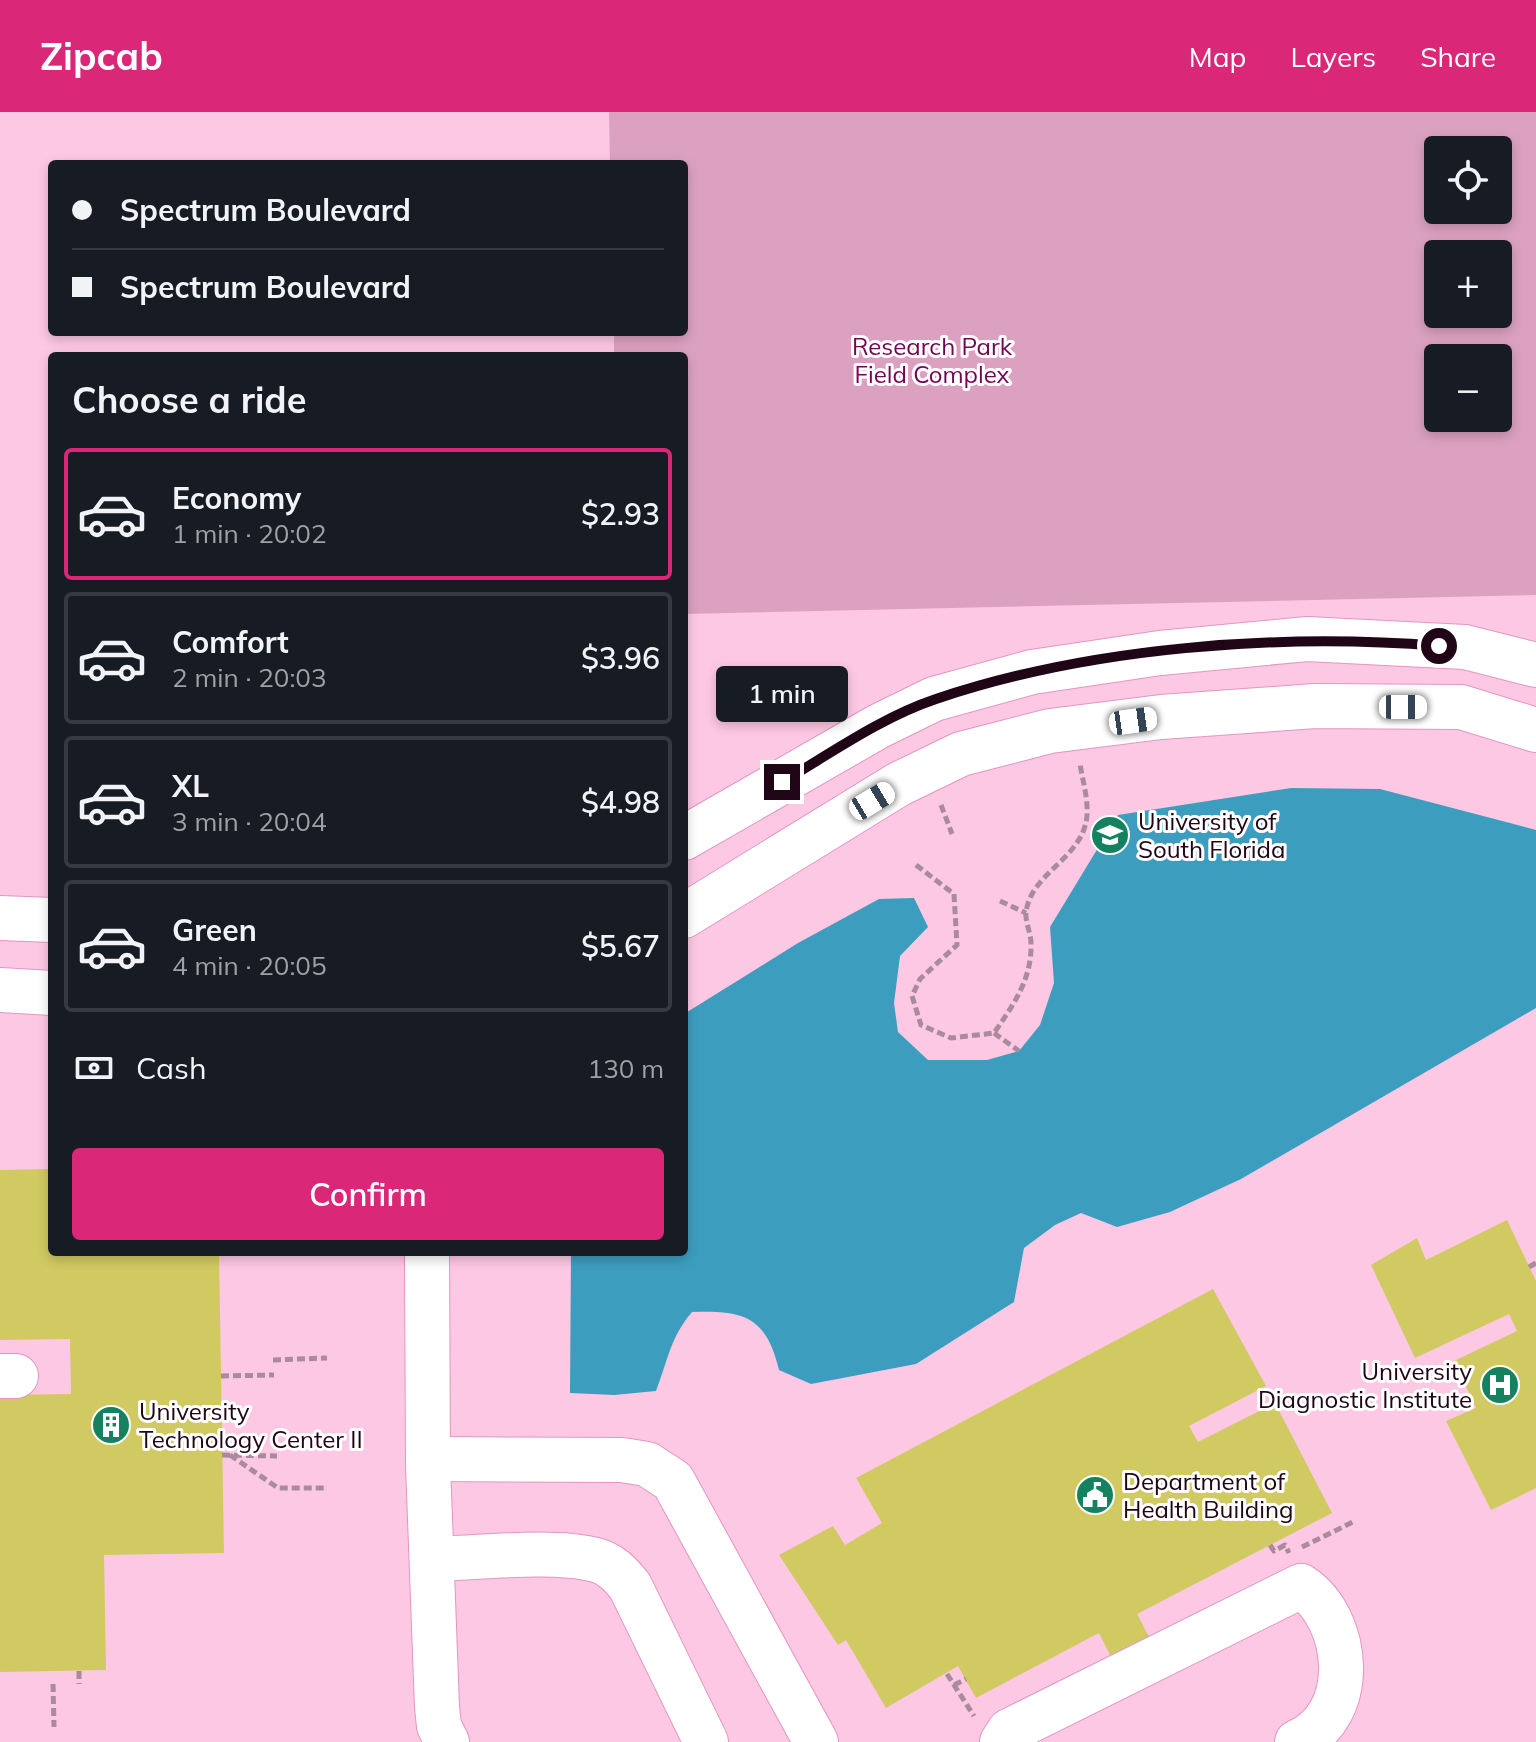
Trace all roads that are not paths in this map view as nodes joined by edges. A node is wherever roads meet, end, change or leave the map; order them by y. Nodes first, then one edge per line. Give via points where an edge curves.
1 (1307, 639) junction
2 (1536, 665) edge
3 (1315, 706) junction
4 (1536, 730) edge
5 (688, 836) edge
6 (688, 914) edge
7 (0, 918) edge
8 (48, 920) edge
9 (0, 990) edge
10 (48, 993) edge
11 (428, 1256) edge
12 (429, 1459) junction
13 (432, 1559) junction
14 (991, 1735) edge
15 (447, 1742) edge
16 (706, 1742) edge
17 (816, 1742) edge
18 (1297, 1742) edge

1 - 2 street via 1465,647
1 - 3 street
1 - 5 street via 1032,672 934,699
3 - 4 street via 1461,707
3 - 6 street via 1050,731 961,754 899,784
7 - 8 street
9 - 10 street
11 - 12 street via 444,1376
12 - 13 street
12 - 17 street via 622,1460 661,1470 673,1481
13 - 15 street via 437,1707
13 - 16 street via 568,1557 597,1560 616,1570 630,1586
14 - 18 street via 1009,1731 1301,1586 1322,1603 1332,1620 1341,1662 1332,1707 1319,1728

